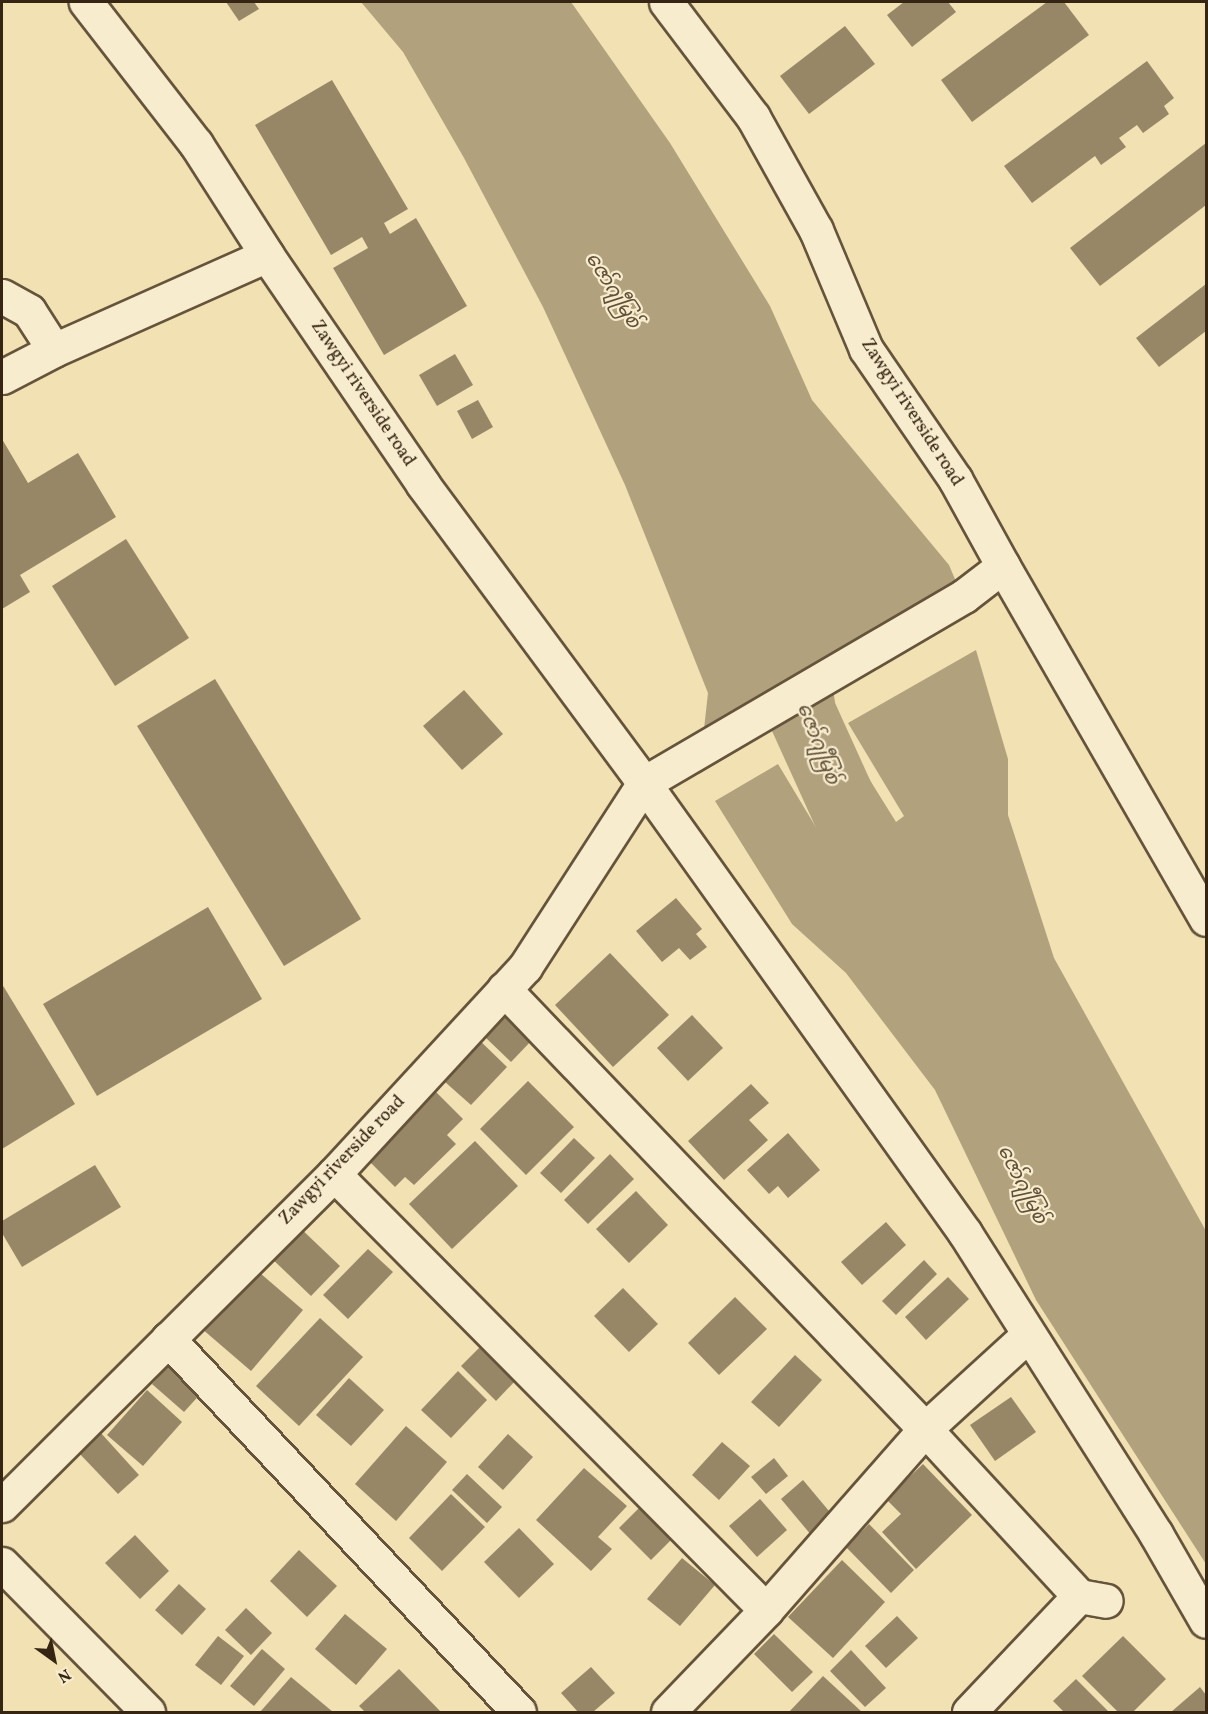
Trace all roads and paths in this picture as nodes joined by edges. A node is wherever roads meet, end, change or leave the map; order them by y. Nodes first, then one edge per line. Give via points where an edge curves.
1 (86, 2) edge
2 (666, 2) edge
3 (267, 255) junction
4 (2, 296) edge
5 (54, 350) junction
6 (2, 377) edge
7 (1003, 566) junction
8 (644, 783) junction
9 (1206, 919) edge
10 (504, 989) junction
11 (334, 1174) junction
12 (1028, 1335) junction
13 (168, 1339) junction
14 (925, 1429) junction
15 (2, 1505) edge
16 (7, 1580) edge
17 (766, 1610) junction
18 (1206, 1621) edge
19 (148, 1713) edge
20 (519, 1713) edge
21 (668, 1713) edge
22 (969, 1713) edge

1 - 3 street, Zawgyi riverside road via 196,144
2 - 7 street, Zawgyi riverside road via 753,117 816,230 866,349 955,479
3 - 5 street
3 - 8 street, Zawgyi riverside road via 423,484
4 - 5 street via 29,310
5 - 6 street
7 - 8 street, Zawgyi riverside road via 964,596
7 - 9 street, Zawgyi riverside road
8 - 10 street, Zawgyi riverside road via 525,967
8 - 12 street via 965,1233
10 - 11 street, Zawgyi riverside road
10 - 14 street
11 - 13 street, Zawgyi riverside road
11 - 17 street
12 - 14 street
12 - 18 street via 1156,1534
13 - 15 street, Zawgyi riverside road
13 - 20 street
14 - 17 street
14 - 22 street via 1093,1599
16 - 19 street
17 - 21 street

